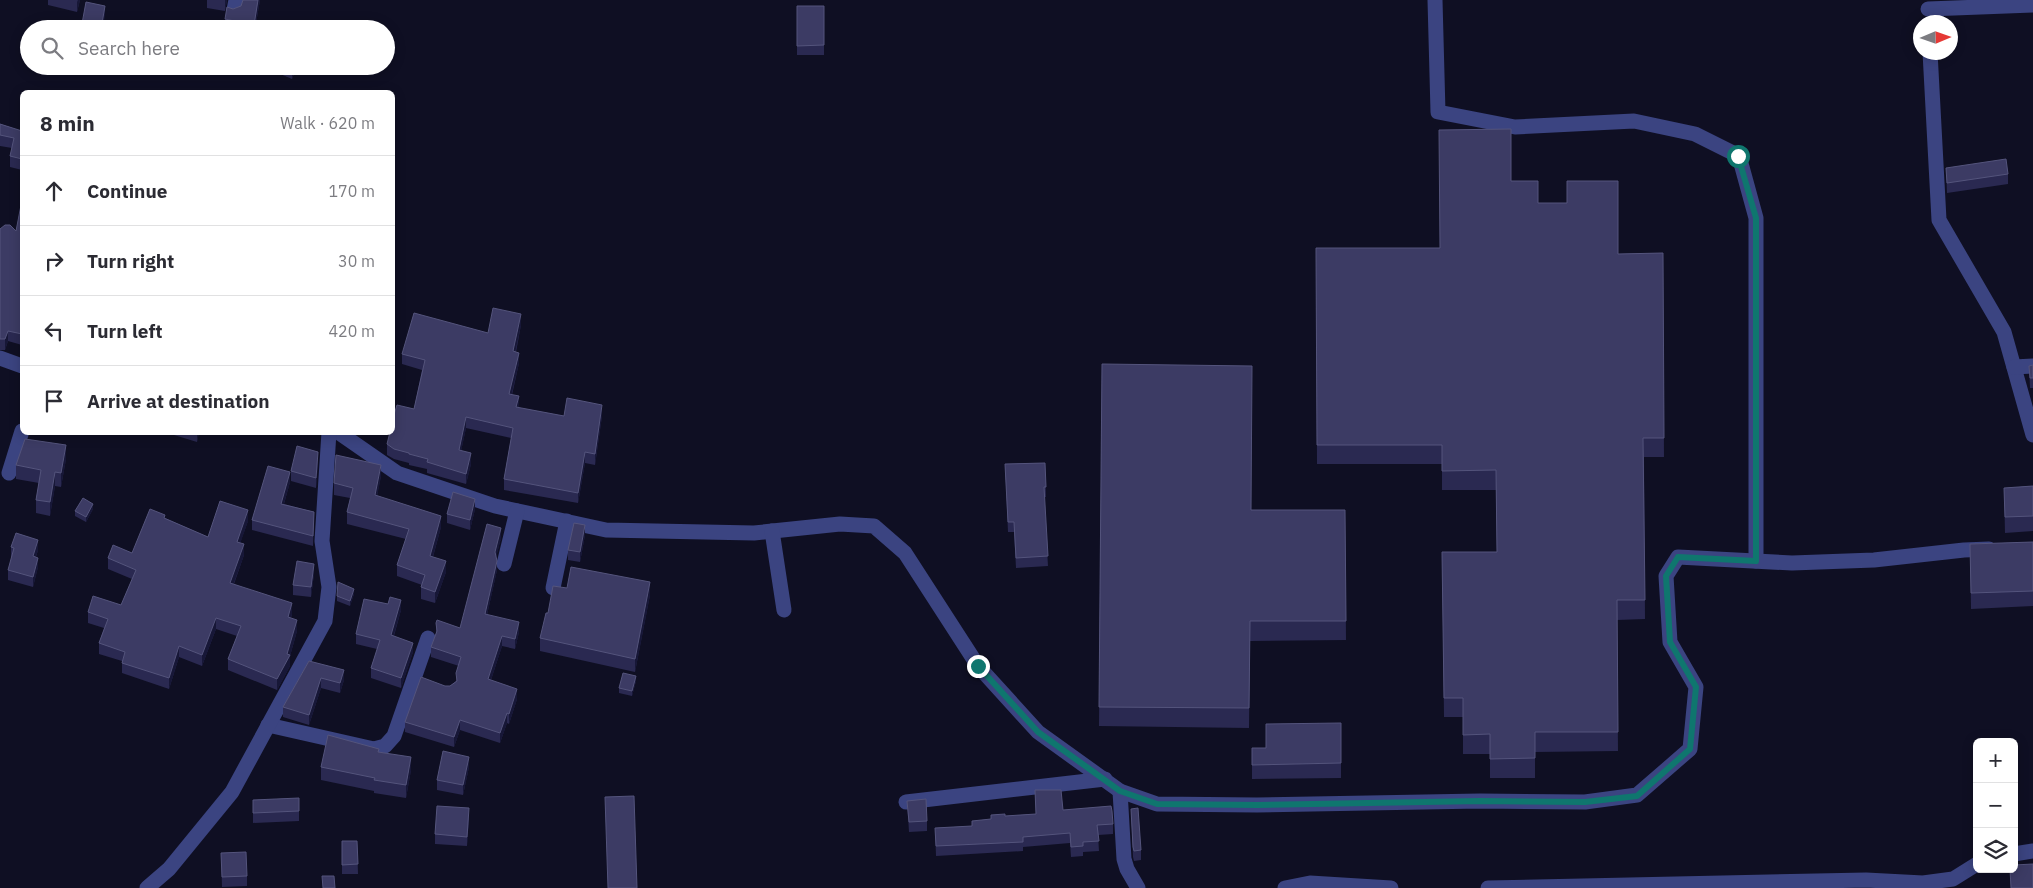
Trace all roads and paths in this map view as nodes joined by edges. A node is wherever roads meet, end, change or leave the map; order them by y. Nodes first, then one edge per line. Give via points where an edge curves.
1 (1435, 0) edge
2 (2033, 5) edge
3 (1928, 10) edge
4 (1930, 60) edge
5 (0, 358) edge
6 (20, 365) edge
7 (2033, 366) edge
8 (2014, 367) junction
9 (21, 435) edge
10 (329, 435) edge
11 (342, 435) edge
12 (2033, 435) edge
13 (9, 473) dead end
14 (516, 511) junction
15 (567, 522) junction
16 (772, 531) junction
17 (2003, 549) edge
18 (1756, 561) junction
19 (504, 564) dead end
20 (553, 588) edge
21 (784, 610) dead end
22 (428, 638) dead end
23 (415, 675) junction
24 (432, 681) edge
25 (268, 725) junction
26 (1105, 779) junction
27 (1120, 791) junction
28 (906, 802) edge
29 (2033, 851) edge
30 (2018, 853) edge
31 (1973, 866) edge
32 (147, 888) edge
33 (1138, 888) edge
34 (1285, 888) edge
35 (1391, 888) edge
36 (1488, 888) edge

1 - 18 street via 1438,112 1515,127 1634,121 1695,134 1738,156 1756,218
2 - 3 street
4 - 8 street via 1939,220 2004,332
5 - 6 street
7 - 8 street
8 - 12 street
9 - 13 street
10 - 25 street via 322,541 329,586 325,622
11 - 14 street via 397,473
14 - 15 street
14 - 19 street
15 - 16 street via 606,530
15 - 20 street
16 - 21 street
16 - 26 street via 840,524 874,526 905,553 978,666 1011,703 1038,732
17 - 18 street via 1874,560
18 - 27 street via 1678,557 1666,576 1670,642 1696,687 1690,749 1637,796 1585,802 1258,805 1157,804
22 - 23 street
23 - 24 street
23 - 25 street via 394,736 385,746 374,749
25 - 32 street via 232,792 169,869
26 - 27 street
26 - 28 street
27 - 33 street via 1124,859
29 - 30 street
31 - 36 street via 1953,879 1923,883 1866,880
34 - 35 street via 1310,883

